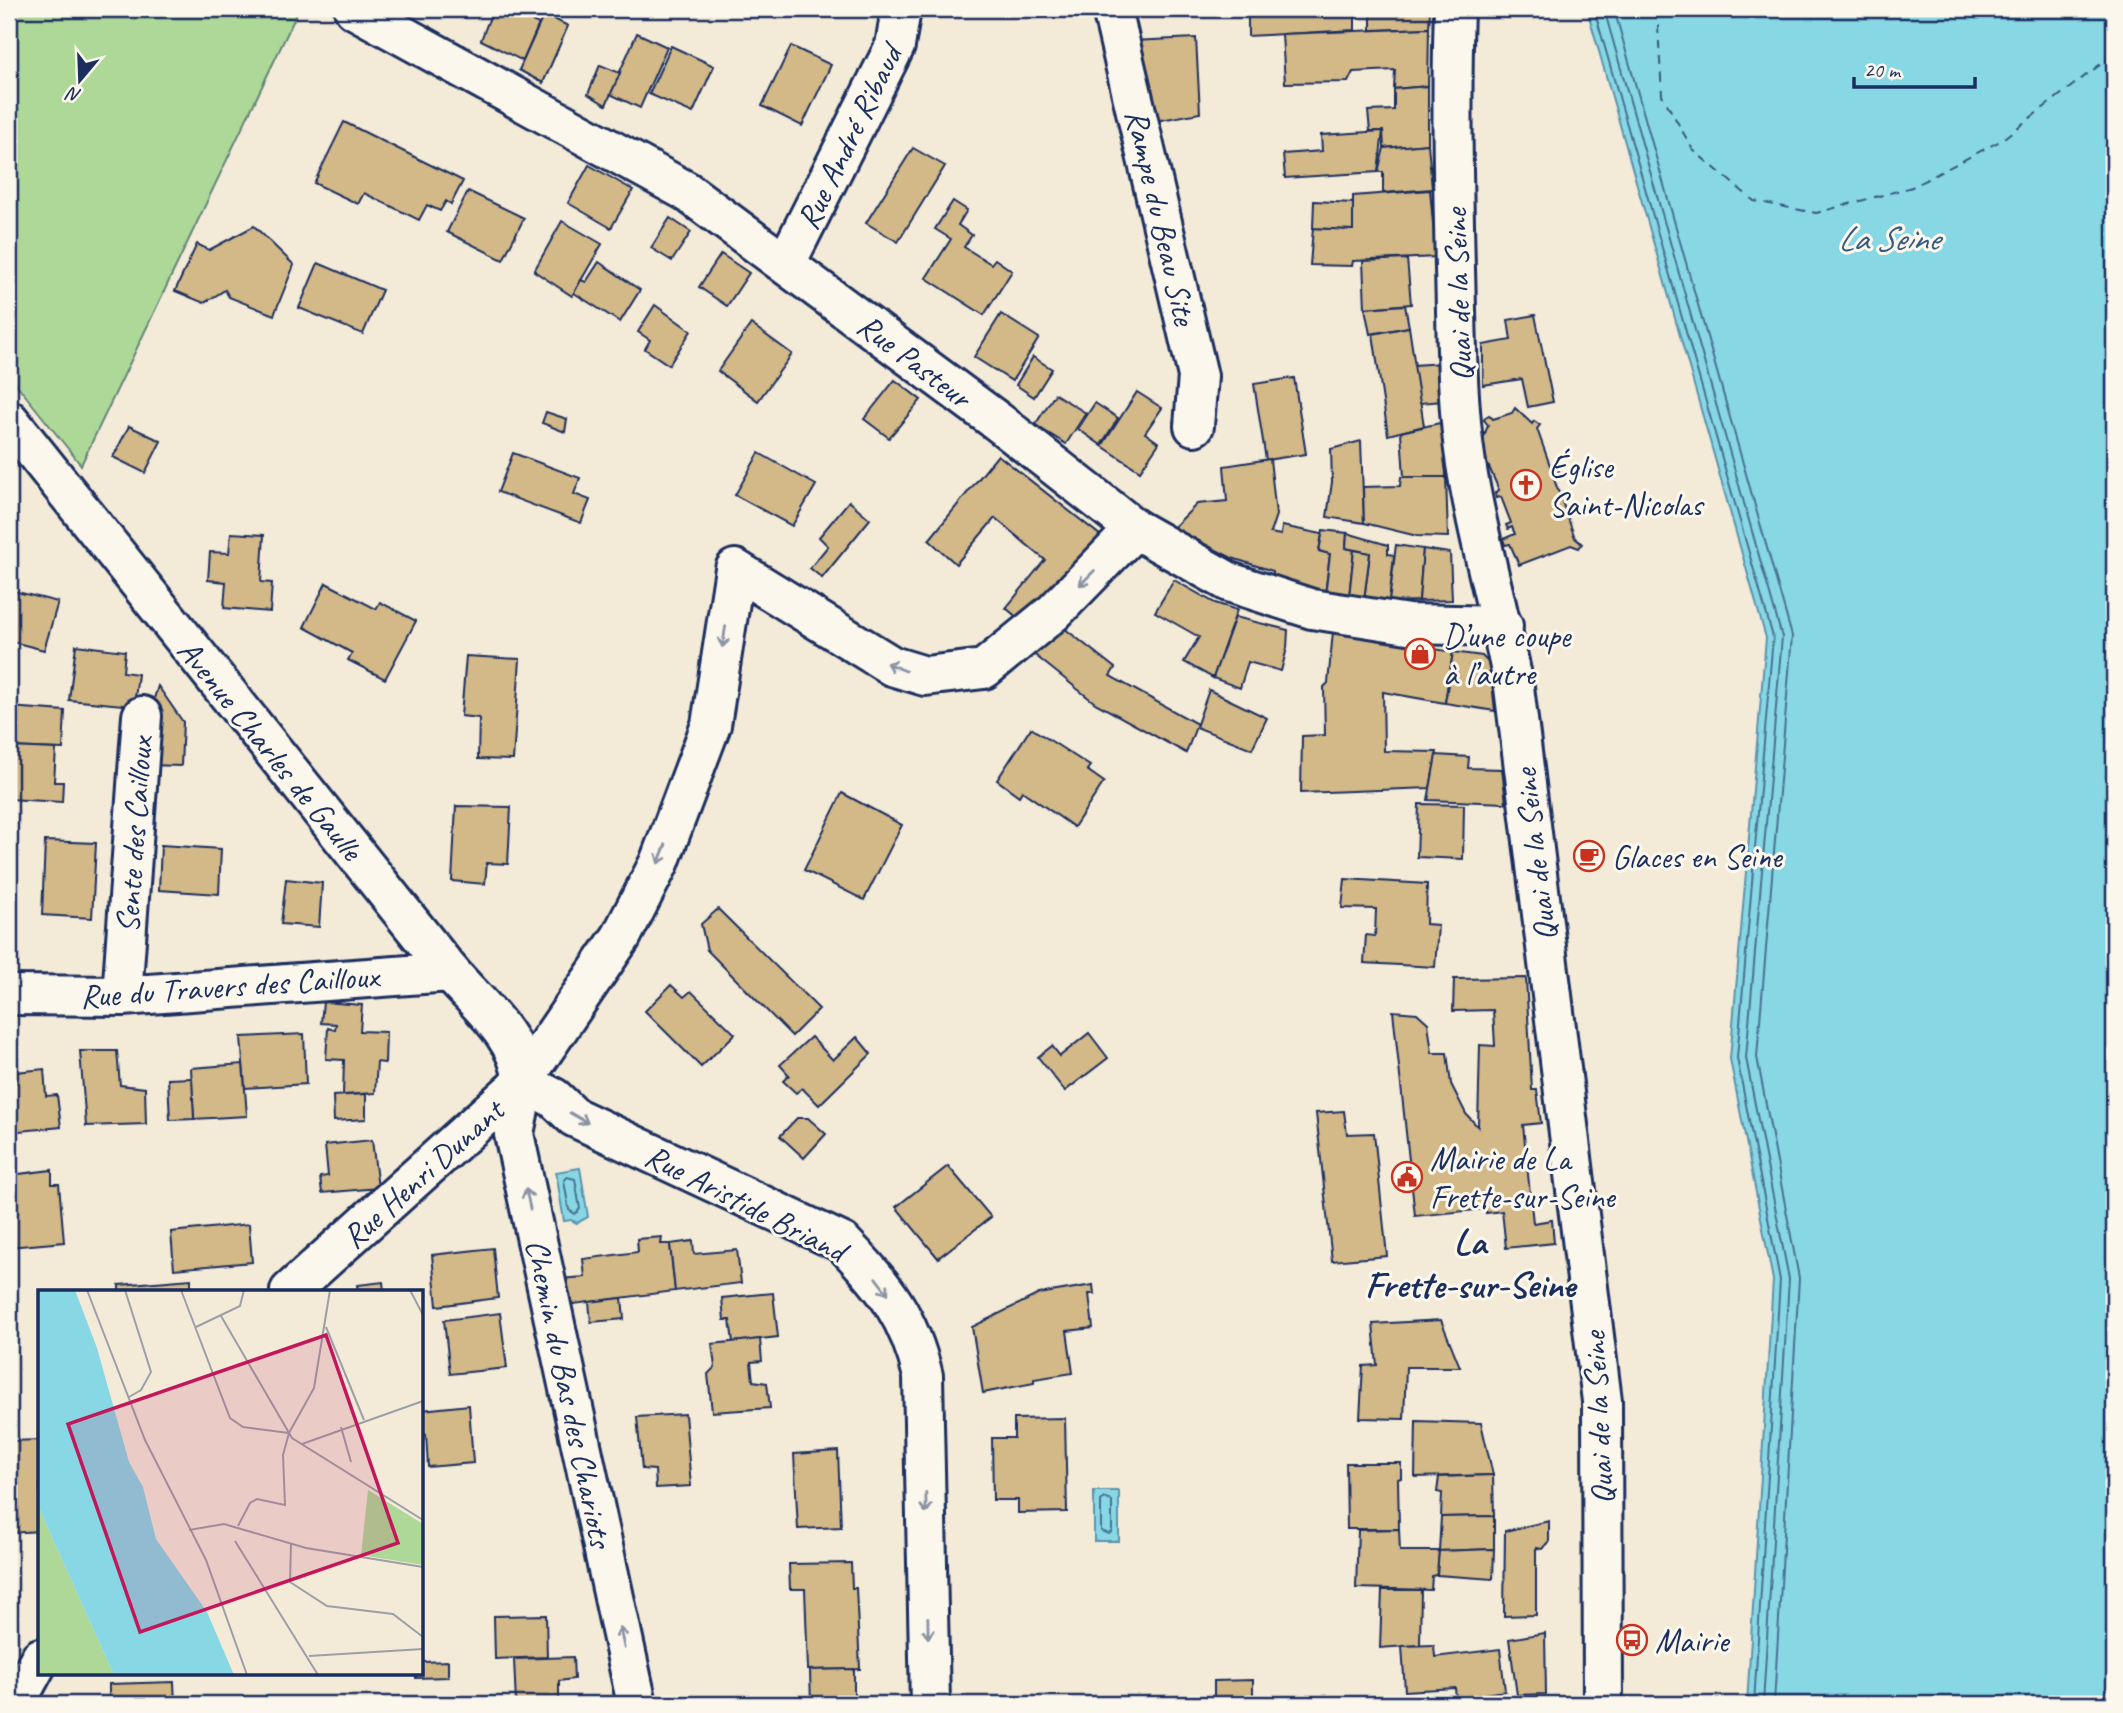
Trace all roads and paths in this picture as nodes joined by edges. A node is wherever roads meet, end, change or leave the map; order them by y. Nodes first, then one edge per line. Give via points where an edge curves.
1 (354, 9) edge
2 (901, 9) edge
3 (1112, 9) edge
4 (1454, 9) edge
5 (786, 263) junction
6 (9, 420) edge
7 (1194, 426) dead end
8 (1135, 530) junction
9 (1503, 626) junction
10 (142, 716) dead end
11 (450, 972) junction
12 (9, 995) edge
13 (122, 996) junction
14 (522, 1082) junction
15 (290, 1290) edge
16 (38, 1662) edge
17 (15, 1704) edge
18 (637, 1704) edge
19 (930, 1704) edge
20 (1603, 1704) edge

1 - 5 street, Rue Pasteur via 686,191
2 - 5 street, Rue André Ribaud via 895,46
3 - 7 street, Rampe du Beau Site via 1198,376
4 - 9 street, Quai de la Seine via 1450,106 1456,361 1466,463 1492,597
5 - 8 street, Rue Pasteur
6 - 11 street, Avenue Charles de Gaulle
8 - 9 street, Rue Pasteur via 1229,582 1312,610 1408,624
8 -> 14 street via 1054,611 984,668 925,676 892,666 735,569 711,725 659,863 621,937
9 - 20 street, Quai de la Seine via 1602,1401
10 - 13 street, Sente des Cailloux
11 - 13 street, Rue du Travers des Cailloux
11 - 14 street, Avenue Charles de Gaulle via 509,1039
12 - 13 street, Rue du Travers des Cailloux
14 - 15 street, Rue Henri Dunant
18 -> 14 street, Chemin du Bas des Chariots via 514,1134
14 -> 19 street, Rue Aristide Briand via 554,1098 574,1117 843,1243 897,1305 915,1342 923,1376
16 - 17 street

